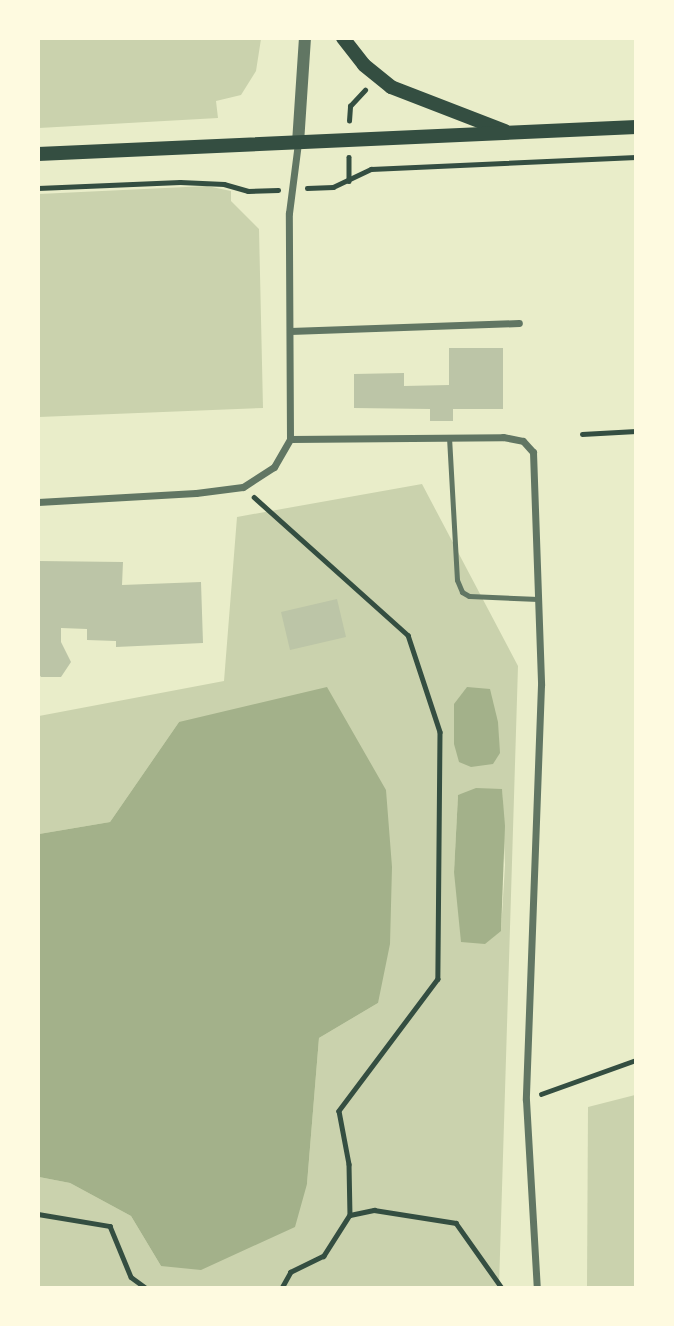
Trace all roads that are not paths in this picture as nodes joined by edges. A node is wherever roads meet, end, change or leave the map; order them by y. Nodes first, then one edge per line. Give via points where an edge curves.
1 (305, 38) edge
2 (343, 38) edge
3 (635, 127) edge
4 (513, 134) junction
5 (298, 143) junction
6 (38, 154) edge
7 (519, 323) dead end
8 (290, 331) junction
9 (449, 437) junction
10 (290, 439) junction
11 (38, 502) edge
12 (538, 599) junction
13 (537, 1287) edge

1 - 5 street
2 - 4 main road via 364,65 391,87
3 - 4 main road
4 - 5 main road
5 - 6 main road
5 - 8 street via 289,213
7 - 8 street
8 - 10 street
9 - 10 street
9 - 12 lane via 457,580 462,592
9 - 12 street via 503,437 523,441 533,452
10 - 11 street via 274,467 243,487
12 - 13 street via 541,685 526,1100

